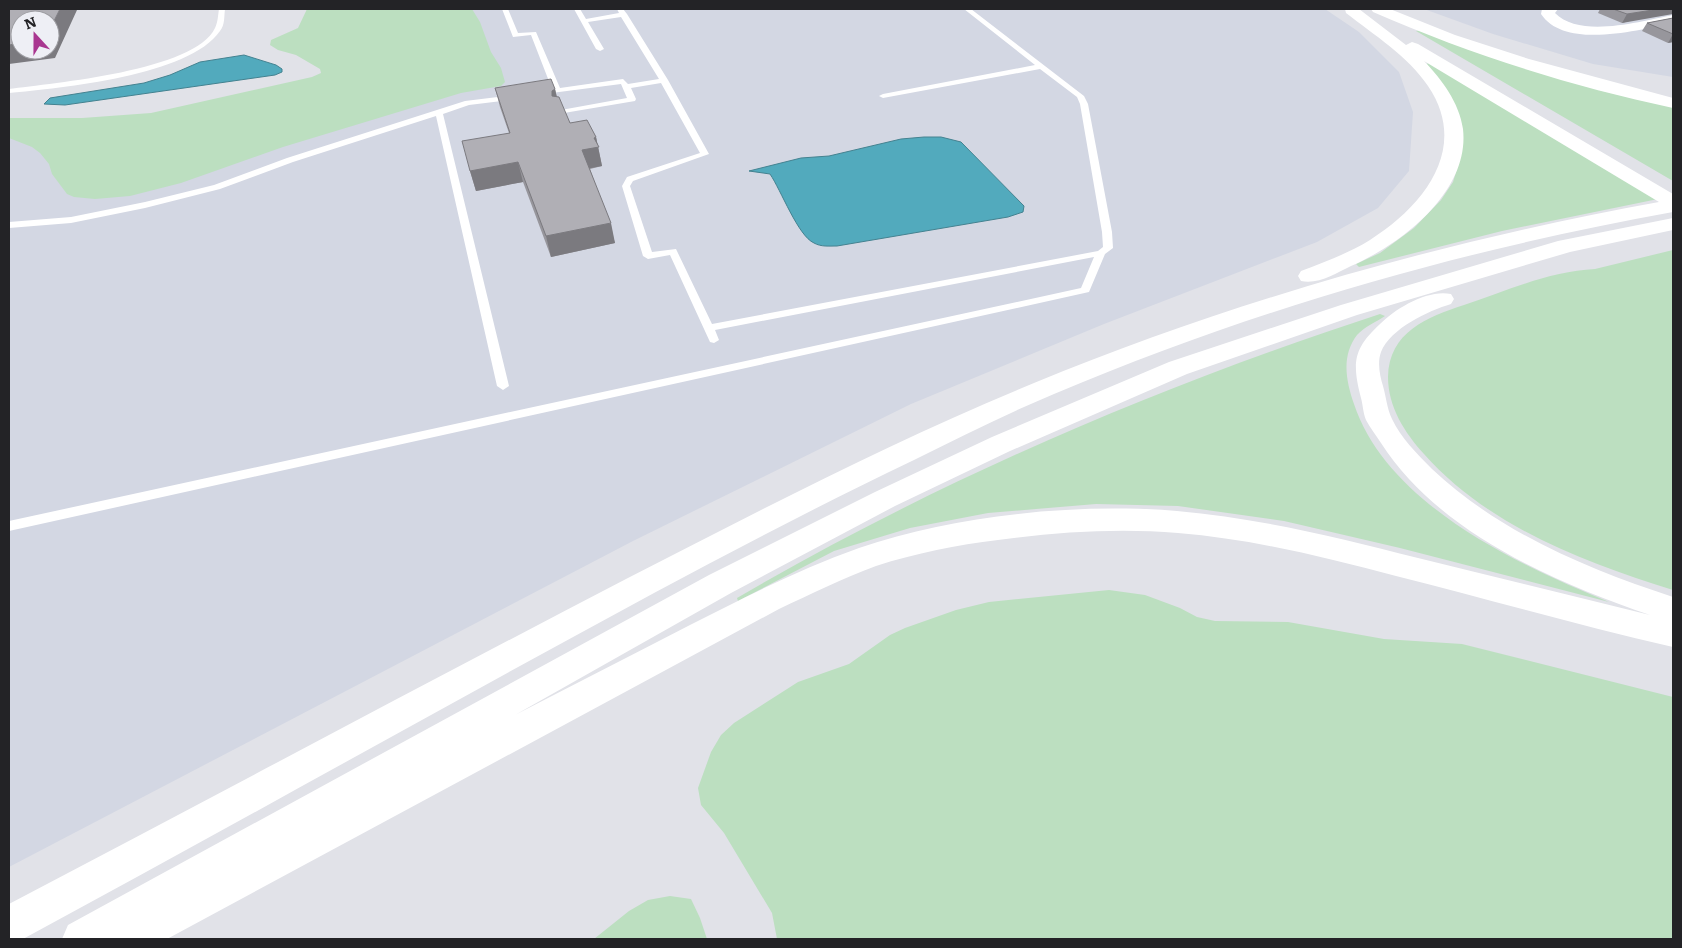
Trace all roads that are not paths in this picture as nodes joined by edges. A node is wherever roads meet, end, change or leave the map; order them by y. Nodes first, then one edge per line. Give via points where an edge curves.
1 (222, 9) edge
2 (505, 9) edge
3 (577, 9) edge
4 (967, 9) edge
5 (1355, 9) edge
6 (1378, 9) edge
7 (1551, 9) edge
8 (622, 12) edge
9 (584, 20) junction
10 (1673, 20) edge
11 (600, 49) dead end
12 (1042, 66) junction
13 (664, 80) junction
14 (626, 87) junction
15 (558, 90) junction
16 (9, 91) edge
17 (883, 96) dead end
18 (1673, 103) edge
19 (561, 112) edge
20 (439, 113) junction
21 (1637, 175) junction
22 (1673, 191) edge
23 (1673, 204) edge
24 (1673, 224) edge
25 (9, 225) edge
26 (1566, 246) junction
27 (1101, 253) junction
28 (708, 328) junction
29 (714, 340) dead end
30 (1066, 379) junction
31 (503, 386) dead end
32 (9, 526) edge
33 (1673, 610) edge
34 (1673, 634) edge
35 (9, 925) edge
36 (82, 939) edge
37 (127, 939) edge

1 - 16 lane via 218,30 204,43 177,58 121,75
2 - 15 lane via 515,36 534,33
3 - 9 lane
4 - 12 lane
5 - 21 highway
5 - 30 highway via 1416,63 1436,86 1447,107 1452,124 1453,153 1441,185 1427,204 1386,240 1362,253 1177,327
6 - 18 highway via 1508,59
7 - 10 street via 1547,12 1557,22 1584,31 1597,32
8 - 9 lane
8 - 13 lane
9 - 11 lane
12 - 17 lane
12 - 27 lane via 1069,86 1084,104 1107,232 1108,248
13 - 14 lane
13 - 28 lane via 705,154 630,179 626,186 648,256 673,251
14 - 15 lane via 623,81
14 - 19 lane via 632,99
15 - 20 lane via 468,103
20 - 25 lane via 208,189 145,206 71,220
20 - 31 lane
21 - 22 highway
21 - 23 highway
23 - 30 highway via 1461,249 1326,286 1242,313
24 - 26 highway
26 - 33 highway via 1541,267 1408,312 1393,323 1370,350 1369,390 1394,444 1412,466 1454,504 1540,558 1624,594
26 - 36 highway via 1349,310 1187,365 992,448 884,499 720,584
27 - 28 lane
27 - 32 lane via 1085,290
28 - 29 lane
30 - 35 highway via 938,436 715,546
34 - 37 highway via 1350,552 1262,533 1178,522 1109,519 1049,522 916,543 868,557 777,596

